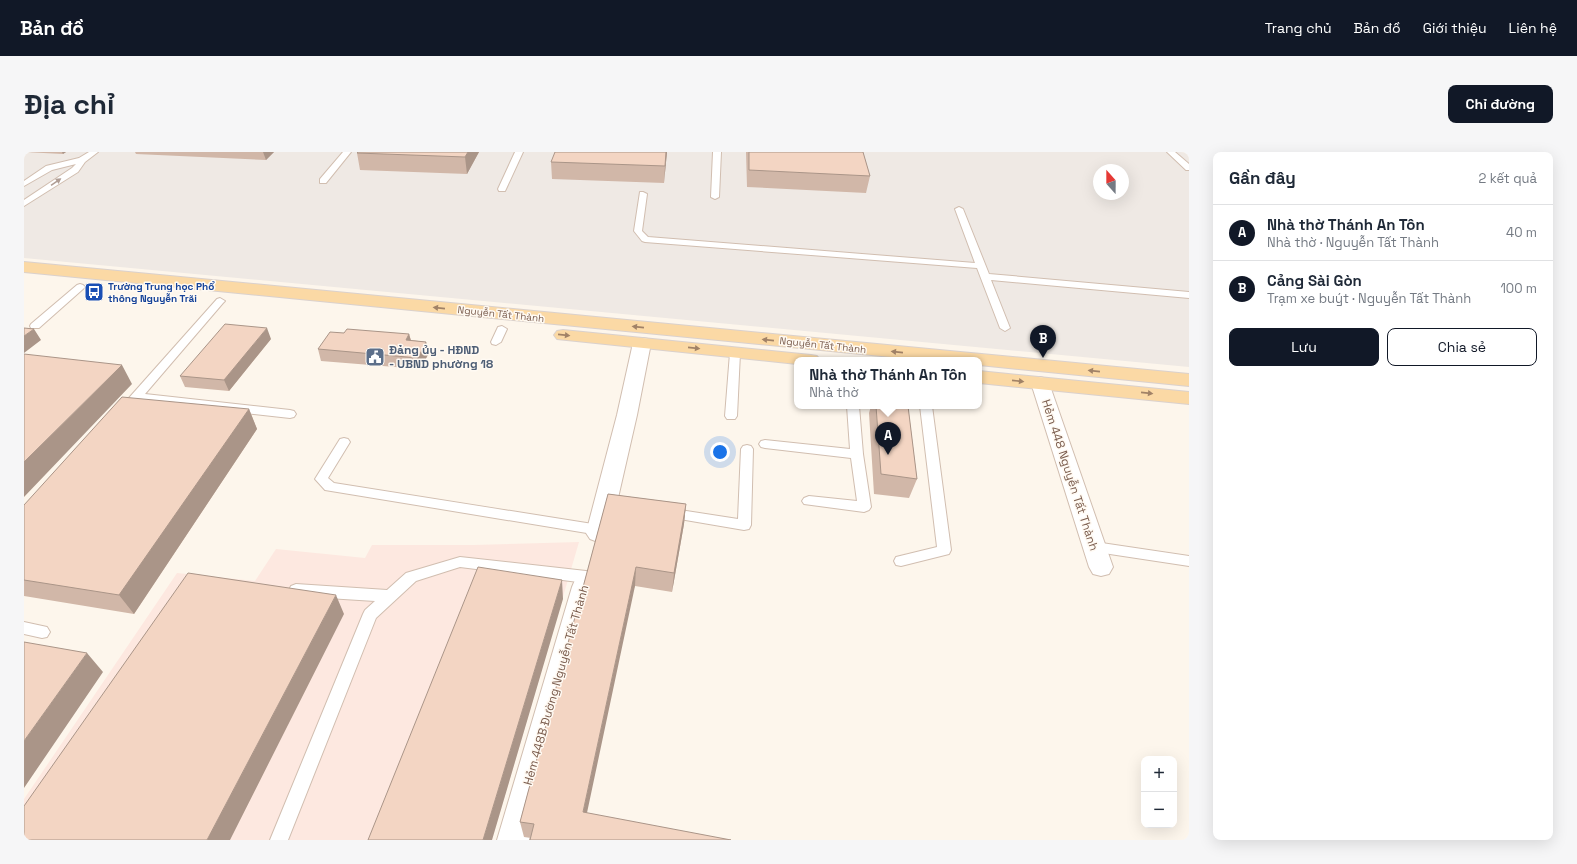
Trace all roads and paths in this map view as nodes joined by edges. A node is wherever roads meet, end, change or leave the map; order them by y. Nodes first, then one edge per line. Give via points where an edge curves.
1 (94, 152) edge
2 (347, 152) edge
3 (519, 152) edge
4 (716, 152) edge
5 (1171, 152) edge
6 (82, 160) junction
7 (1189, 168) edge
8 (324, 181) dead end
9 (24, 184) edge
10 (502, 189) dead end
11 (643, 194) dead end
12 (715, 197) dead end
13 (24, 204) edge
14 (959, 209) dead end
15 (981, 266) junction
16 (24, 268) edge
17 (986, 277) junction
18 (24, 281) edge
19 (80, 287) junction
20 (1189, 295) edge
21 (220, 301) junction
22 (34, 326) dead end
23 (1005, 328) dead end
24 (642, 343) junction
25 (735, 352) junction
26 (947, 357) edge
27 (794, 358) edge
28 (982, 360) edge
29 (982, 377) edge
30 (1189, 380) edge
31 (1040, 383) junction
32 (137, 397) junction
33 (1189, 398) edge
34 (853, 409) edge
35 (926, 409) edge
36 (290, 414) dead end
37 (731, 416) dead end
38 (116, 421) edge
39 (344, 442) dead end
40 (765, 444) dead end
41 (747, 449) dead end
42 (857, 454) junction
43 (809, 501) dead end
44 (652, 511) edge
45 (1094, 547) junction
46 (593, 554) junction
47 (901, 561) dead end
48 (1189, 561) edge
49 (1101, 567) dead end
50 (280, 590) edge
51 (390, 596) junction
52 (24, 628) edge
53 (42, 632) dead end
54 (279, 840) edge
55 (513, 840) edge

1 - 6 lane
2 - 8 lane
3 - 10 lane
4 - 12 lane
5 - 7 lane
6 - 9 lane via 49,168
13 -> 6 lane via 75,170
11 - 15 lane via 638,231 645,240
14 - 15 lane
15 - 17 lane
26 -> 16 main road, Nguyễn Tất Thành
17 - 20 lane
17 - 23 lane
18 - 19 main road, Nguyễn Tất Thành
19 - 21 main road, Nguyễn Tất Thành
19 - 22 lane
21 -> 24 main road, Nguyễn Tất Thành via 499,335
21 - 32 lane
24 -> 25 main road, Nguyễn Tất Thành
24 - 46 street, Hẻm 448B Đường Nguyễn Tất Thành via 627,415 613,505
25 - 27 main road, Nguyễn Tất Thành
25 - 37 lane
30 -> 28 main road, Nguyễn Tất Thành
29 -> 31 main road
31 -> 33 main road
31 - 45 street, Hẻm 448 Nguyễn Tất Thành
32 - 36 lane
32 - 38 lane
34 - 42 lane
35 - 47 lane via 944,550
39 - 46 lane via 321,479 330,487
40 - 42 lane
41 - 44 lane via 744,525
42 - 43 lane via 864,507
45 - 48 lane
45 - 49 street, Hẻm 448 Nguyễn Tất Thành
46 - 51 lane via 460,562 410,577
46 - 55 street, Hẻm 448B Đường Nguyễn Tất Thành
50 - 51 lane
51 - 54 lane via 370,614
52 - 53 lane

